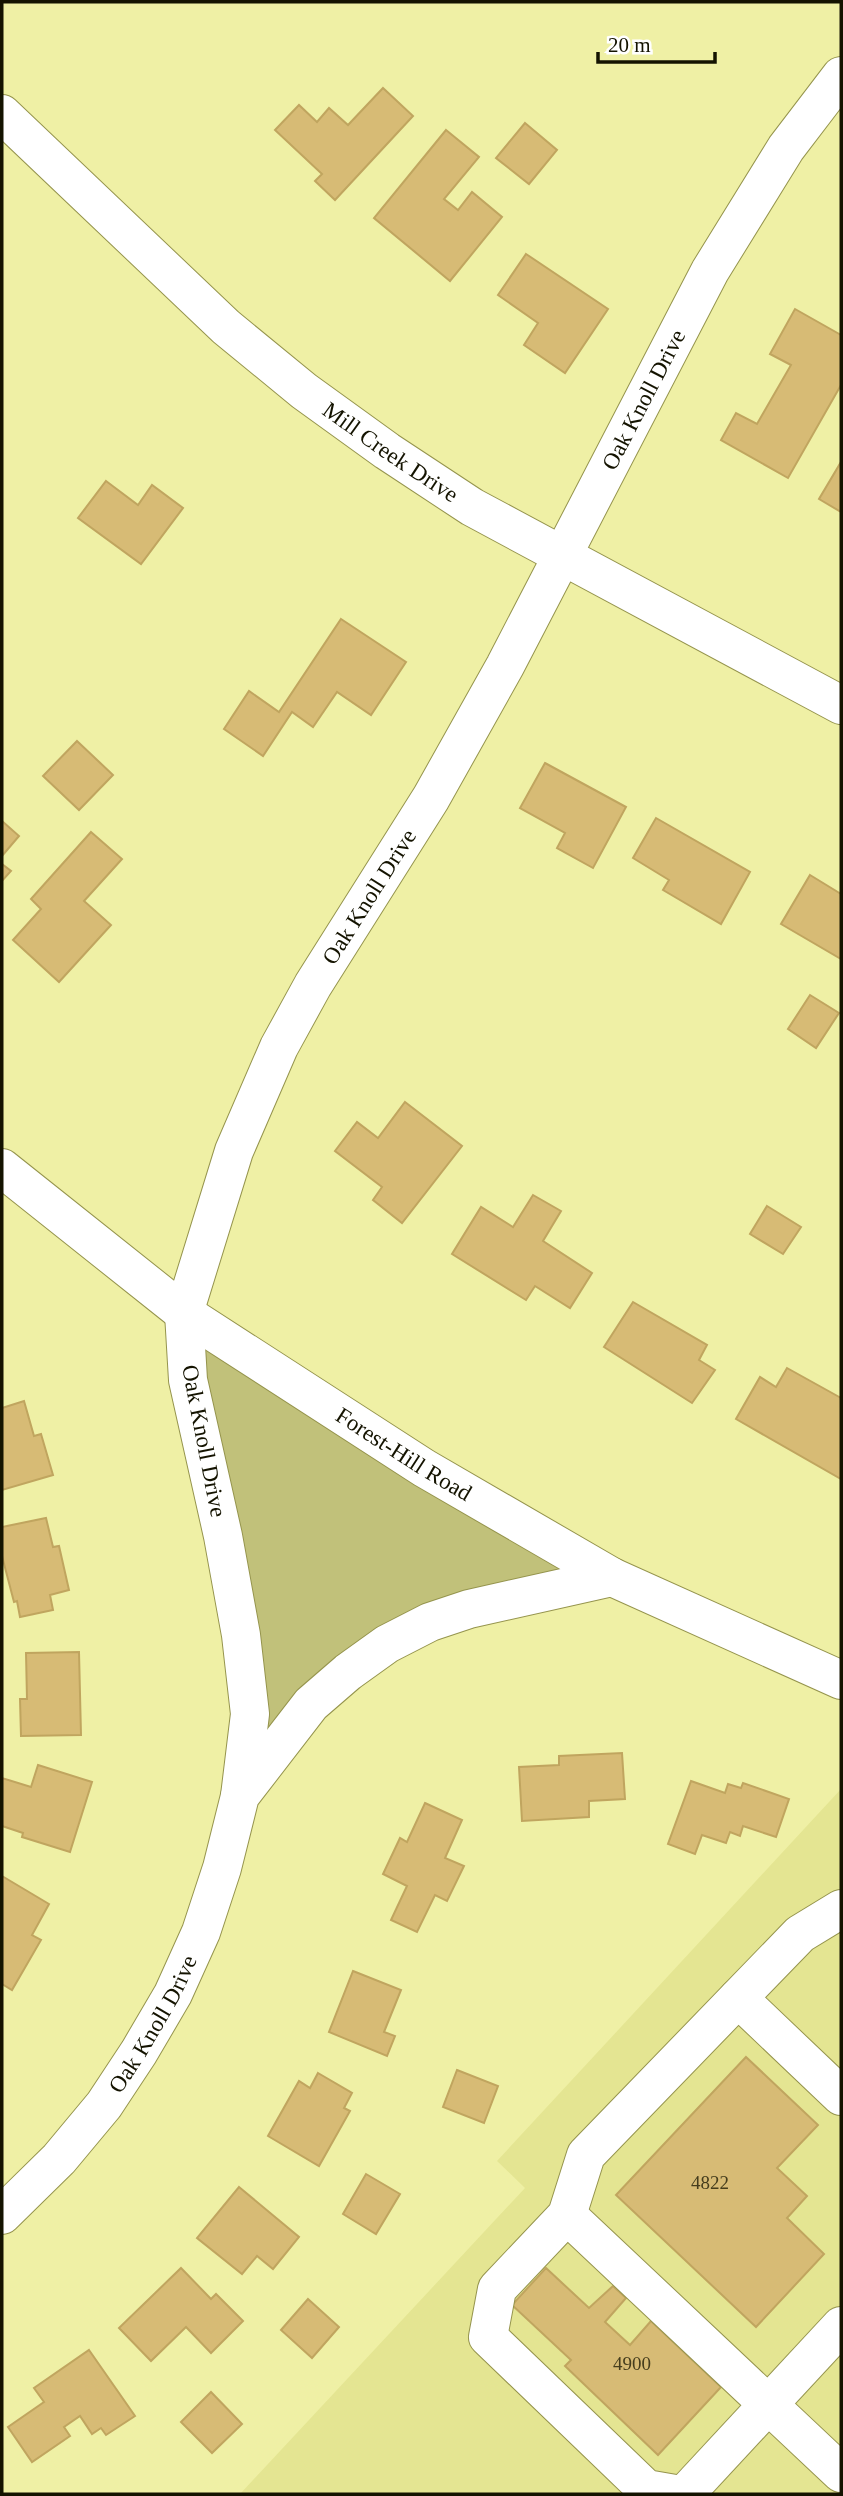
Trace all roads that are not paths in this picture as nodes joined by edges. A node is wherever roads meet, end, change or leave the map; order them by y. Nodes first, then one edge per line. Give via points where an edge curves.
1 (841, 76) edge
2 (2, 114) edge
3 (562, 556) junction
4 (841, 705) edge
5 (2, 1168) edge
6 (184, 1313) junction
7 (612, 1577) junction
8 (841, 1680) edge
9 (240, 1796) junction
10 (841, 1909) edge
11 (738, 1998) junction
12 (841, 2096) edge
13 (2, 2215) edge
14 (567, 2215) junction
15 (841, 2326) edge
16 (769, 2404) junction
17 (841, 2473) edge
18 (675, 2494) edge
19 (685, 2494) edge

1 - 3 street, Oak Knoll Drive via 786,148 710,271
2 - 3 street, Mill Creek Drive via 226,327 304,391 472,507
3 - 4 street, Mill Creek Drive
3 - 6 street, Oak Knoll Drive via 431,798 279,1047 234,1151
5 - 6 street, Forest-Hill Road
6 - 7 street, Forest-Hill Road via 424,1468
6 - 9 street, Oak Knoll Drive via 188,1380 241,1635 250,1714
7 - 8 street, Forest-Hill Road
7 - 9 street, Oak Knoll Drive via 469,1609 387,1644 311,1704
9 - 13 street, Oak Knoll Drive via 201,1932 173,1994 104,2105 59,2159
10 - 11 street via 800,1934
11 - 12 street
11 - 14 street via 586,2155
14 - 16 street
14 - 18 street via 497,2289 488,2337 646,2489
15 - 16 street
16 - 17 street
16 - 19 street

